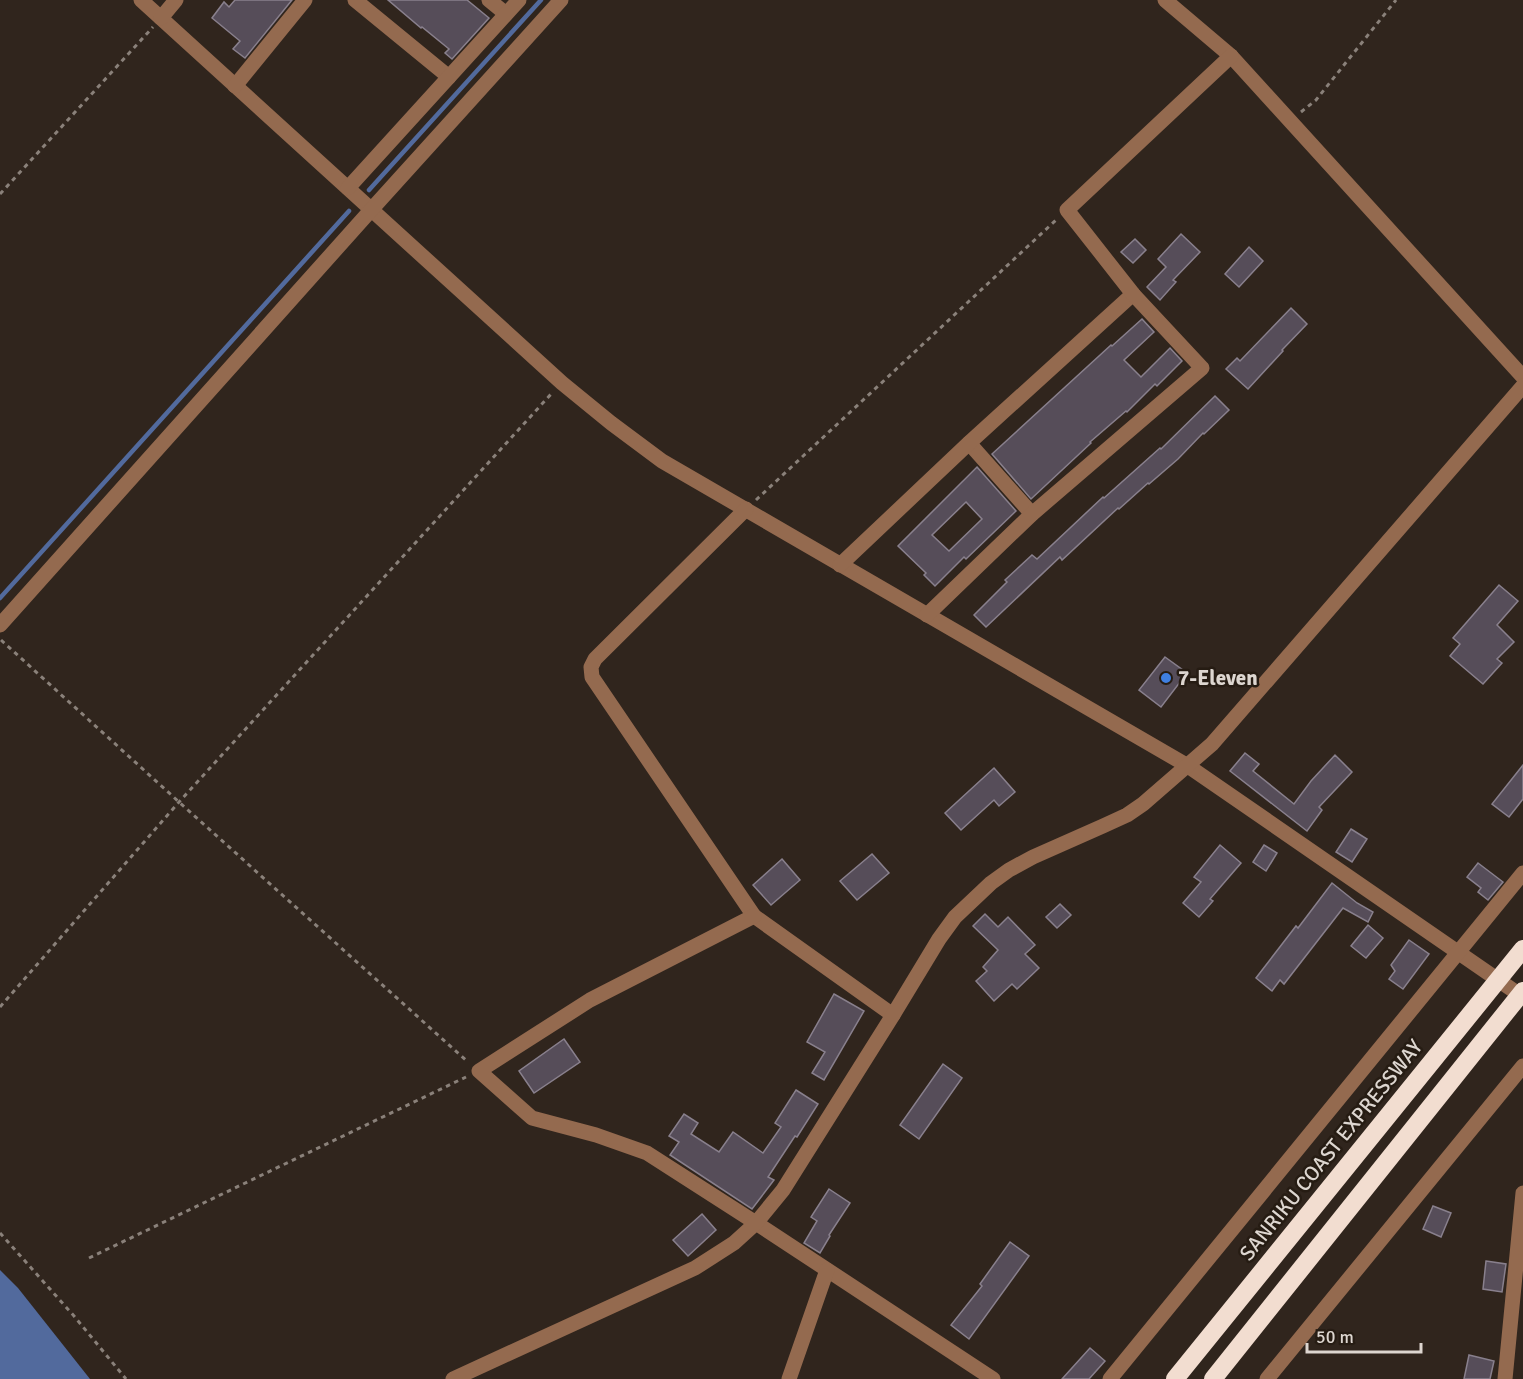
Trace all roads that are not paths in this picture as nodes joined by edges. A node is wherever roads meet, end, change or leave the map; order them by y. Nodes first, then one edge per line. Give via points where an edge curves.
1 (141, 0) edge
2 (176, 0) edge
3 (305, 0) edge
4 (355, 0) edge
5 (489, 0) edge
6 (519, 0) edge
7 (561, 0) edge
8 (1165, 0) edge
9 (506, 14) junction
10 (161, 18) junction
11 (1231, 56) junction
12 (449, 77) junction
13 (235, 86) junction
14 (348, 188) junction
15 (371, 210) junction
16 (1133, 294) junction
17 (1523, 377) edge
18 (1523, 386) edge
19 (969, 443) junction
20 (746, 509) junction
21 (1032, 513) junction
22 (840, 565) junction
23 (927, 615) junction
24 (0, 625) edge
25 (1188, 766) junction
26 (1523, 873) edge
27 (754, 916) junction
28 (1459, 952) junction
29 (1518, 955) edge
30 (1523, 991) edge
31 (1523, 997) edge
32 (893, 1015) junction
33 (1523, 1066) edge
34 (1523, 1193) edge
35 (756, 1223) junction
36 (827, 1270) junction
37 (453, 1379) edge
38 (789, 1379) edge
39 (993, 1379) edge
40 (1110, 1379) edge
41 (1175, 1379) edge
42 (1213, 1379) edge
43 (1267, 1379) edge
44 (1505, 1379) edge

1 - 10 street
2 - 10 street
3 - 13 street
4 - 12 street
5 - 9 street
6 - 9 street
7 - 15 street
8 - 11 street
9 - 12 street
10 - 13 street
11 - 16 street via 1067,210
11 - 17 street
12 - 14 street
13 - 14 street
14 - 15 street
15 - 20 street via 611,423 662,461
15 - 24 street
16 - 19 street
16 - 21 street via 1202,368
18 - 25 street via 1220,735
19 - 21 street
19 - 22 street
20 - 22 street
20 - 27 street via 591,667 592,677
21 - 23 street
22 - 23 street
23 - 25 street
25 - 28 street
25 - 32 street via 1127,814 1033,857 991,883 939,939
26 - 28 street
27 - 32 street
27 - 35 street via 590,1000 478,1071 532,1118 647,1153
28 - 31 street
28 - 40 street
29 - 41 highway, SANRIKU COAST EXPRESSWAY
30 - 42 highway
32 - 35 street via 783,1190
33 - 43 street
34 - 44 street
35 - 36 street
35 - 37 street via 696,1268
36 - 38 street
36 - 39 street

